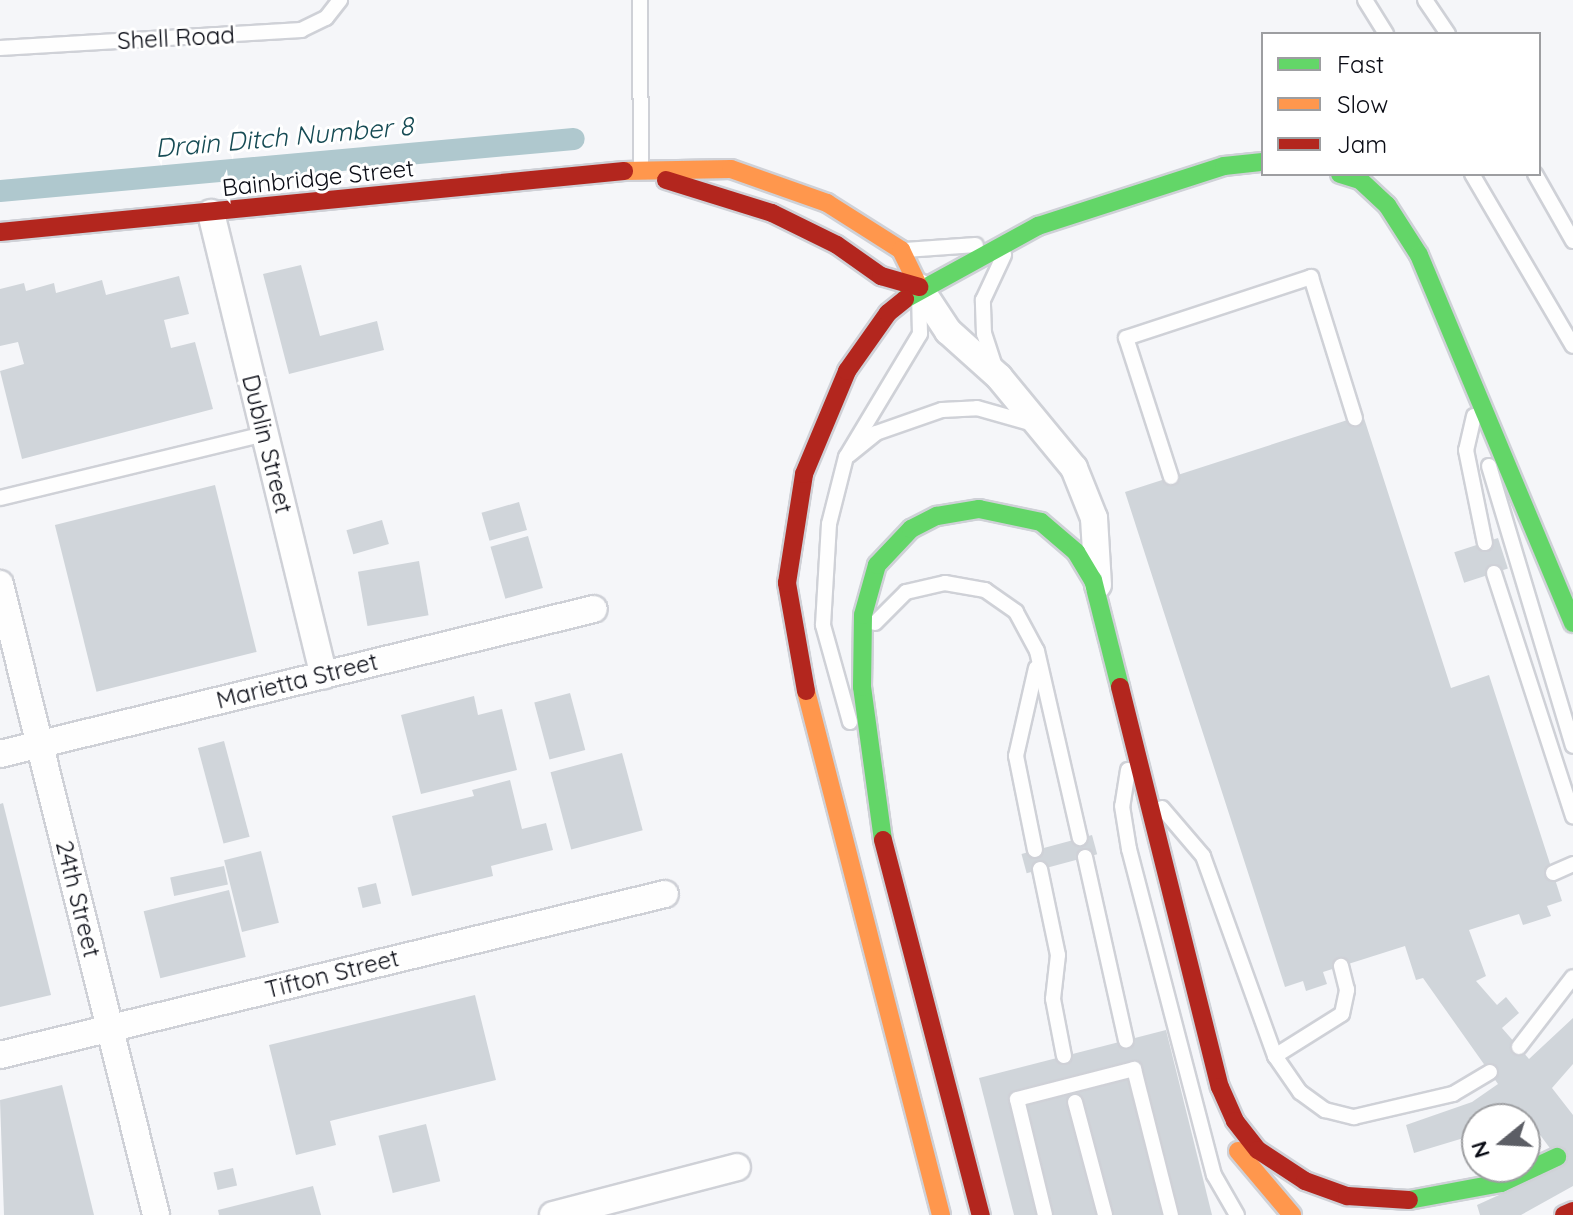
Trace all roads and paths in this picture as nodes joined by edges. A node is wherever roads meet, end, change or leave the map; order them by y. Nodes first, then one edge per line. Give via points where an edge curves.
1 (340, 0) edge
2 (640, 0) edge
3 (1365, 0) edge
4 (1425, 0) edge
5 (1385, 32) edge
6 (1447, 32) edge
7 (0, 48) edge
8 (1261, 162) edge
9 (641, 171) junction
10 (1347, 176) edge
11 (1473, 176) edge
12 (1536, 176) edge
13 (783, 184) junction
14 (211, 213) junction
15 (772, 213) junction
16 (1038, 226) junction
17 (0, 232) edge
18 (1573, 241) edge
19 (996, 243) junction
20 (901, 250) junction
21 (919, 287) junction
22 (1573, 346) edge
23 (1462, 349) junction
24 (999, 377) junction
25 (1474, 416) junction
26 (1355, 418) dead end
27 (1493, 425) junction
28 (1047, 430) junction
29 (265, 434) junction
30 (846, 457) junction
31 (1171, 477) dead end
32 (0, 498) edge
33 (1485, 543) dead end
34 (1494, 573) dead end
35 (0, 584) edge
36 (1573, 592) edge
37 (1098, 594) junction
38 (594, 609) dead end
39 (1573, 623) edge
40 (1037, 651) junction
41 (862, 657) junction
42 (324, 675) junction
43 (1134, 734) junction
44 (40, 744) junction
45 (1573, 746) edge
46 (0, 754) edge
47 (871, 788) junction
48 (1149, 792) junction
49 (1573, 816) edge
50 (1080, 838) dead end
51 (1035, 850) dead end
52 (1085, 857) dead end
53 (1573, 864) edge
54 (1040, 869) dead end
55 (1553, 873) dead end
56 (665, 894) dead end
57 (1341, 966) dead end
58 (1573, 977) edge
59 (1203, 1018) junction
60 (110, 1028) junction
61 (1126, 1040) dead end
62 (1519, 1047) dead end
63 (0, 1055) edge
64 (1064, 1056) dead end
65 (1275, 1056) junction
66 (1490, 1072) dead end
67 (1075, 1102) dead end
68 (1557, 1157) dead end
69 (737, 1167) dead end
70 (1573, 1211) edge
71 (156, 1215) edge
72 (553, 1215) edge
73 (941, 1215) edge
74 (981, 1215) edge
75 (1045, 1215) edge
76 (1105, 1215) edge
77 (1171, 1215) edge
78 (1237, 1215) edge
79 (1292, 1215) edge
80 (1564, 1215) edge

1 - 7 lane, Shell Road via 326,18 301,30
2 - 9 lane
3 - 5 lane
4 - 6 lane
8 - 16 main road via 1224,166
9 - 13 main road, Bainbridge Street via 731,169
9 - 14 main road, Bainbridge Street
9 - 15 main road, Bainbridge Street
10 - 23 main road via 1360,180 1387,205 1419,255
11 - 22 lane
12 - 18 lane
13 - 15 lane
13 - 20 main road, Bainbridge Street via 827,203
14 - 17 main road, Bainbridge Street
14 - 29 street, Dublin Street
15 - 21 main road, Bainbridge Street via 837,245 881,276
16 - 19 main road
16 - 24 lane via 999,260 986,287 984,334
19 - 20 lane
19 - 21 main road
20 - 21 main road
21 - 24 street via 948,331
21 - 30 lane via 920,334
21 - 73 main road via 873,331 828,408 796,507 787,583 802,688
23 - 25 lane
23 - 27 main road
24 - 28 street
25 - 33 lane via 1466,450
25 - 45 lane
26 - 31 lane via 1311,277 1126,338
27 - 36 main road
27 - 39 main road
28 - 30 lane via 1007,413 942,410 876,433
28 - 37 street via 1088,499
29 - 32 lane
29 - 42 street, Dublin Street
30 - 47 lane via 829,524 823,625
34 - 49 lane
35 - 44 street, 24th Street
37 - 41 main road via 1085,564 1041,522 979,509 937,516 911,529 877,565 863,615
37 - 43 main road
38 - 42 street, Marietta Street
40 - 41 lane via 1027,627 1003,600 985,590 945,583 906,592 890,603 869,632
40 - 50 lane
40 - 51 lane via 1016,756
41 - 47 main road via 862,719
42 - 44 street, Marietta Street
43 - 48 main road
43 - 78 lane via 1122,806 1129,849 1214,1175
44 - 46 street, Marietta Street
44 - 60 street, 24th Street
47 - 74 main road
48 - 59 main road
48 - 65 lane via 1203,856
52 - 61 lane
53 - 55 lane
54 - 64 lane via 1058,955 1053,999
56 - 60 street, Tifton Street
57 - 65 lane via 1347,990 1342,1014
58 - 62 lane
59 - 68 main road via 1220,1087 1235,1121 1272,1162 1305,1181 1360,1198 1431,1199 1501,1183
59 - 79 main road via 1231,1138 1260,1182
60 - 63 street, Tifton Street
60 - 71 street, 24th Street
65 - 66 lane via 1300,1092 1325,1110 1354,1117 1453,1094
67 - 76 lane
69 - 72 street
70 - 80 main road
75 - 77 lane via 1017,1099 1134,1069

